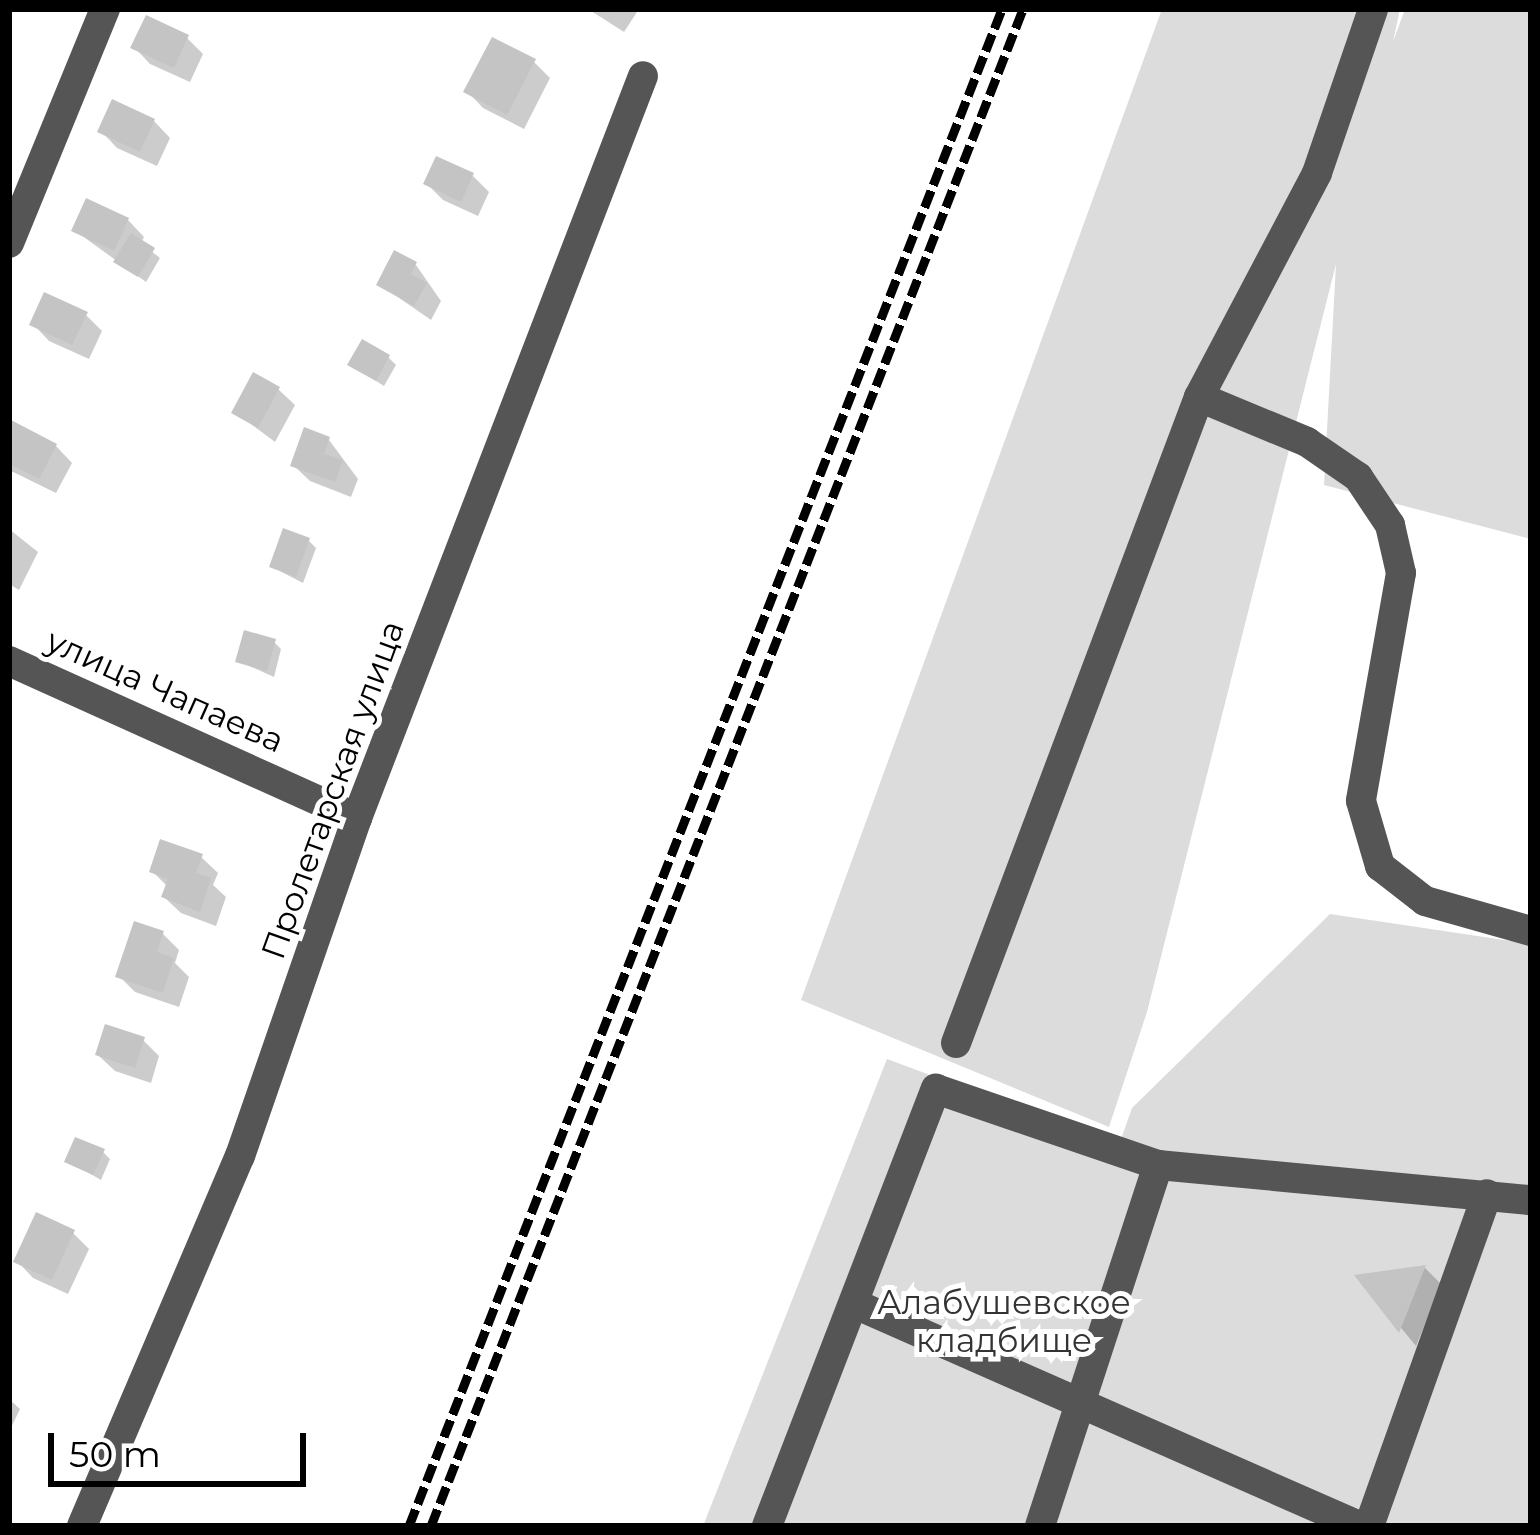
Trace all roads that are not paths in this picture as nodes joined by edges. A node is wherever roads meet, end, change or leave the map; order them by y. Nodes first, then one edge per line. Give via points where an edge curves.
1 (105, 9) edge
2 (1373, 9) edge
3 (643, 76) dead end
4 (9, 243) edge
5 (1199, 397) junction
6 (9, 661) edge
7 (357, 818) junction
8 (1531, 931) edge
9 (956, 1043) dead end
10 (1158, 1166) junction
11 (1487, 1194) junction
12 (1531, 1200) edge
13 (855, 1304) junction
14 (1083, 1403) junction
15 (82, 1526) edge
16 (766, 1526) edge
17 (1040, 1526) edge
18 (1359, 1526) edge
19 (1369, 1526) edge

1 - 4 street
2 - 5 street via 1317,173
3 - 7 street, Пролетарская улица
5 - 8 street via 1307,442 1358,477 1390,525 1401,573 1360,801 1380,866 1425,901
5 - 9 street
6 - 7 street, улица Чапаева
7 - 15 street, Пролетарская улица via 240,1156
10 - 11 street
10 - 13 street via 936,1089
10 - 14 street
11 - 12 street
11 - 19 street
13 - 14 street
13 - 16 street
14 - 17 street
14 - 18 street

